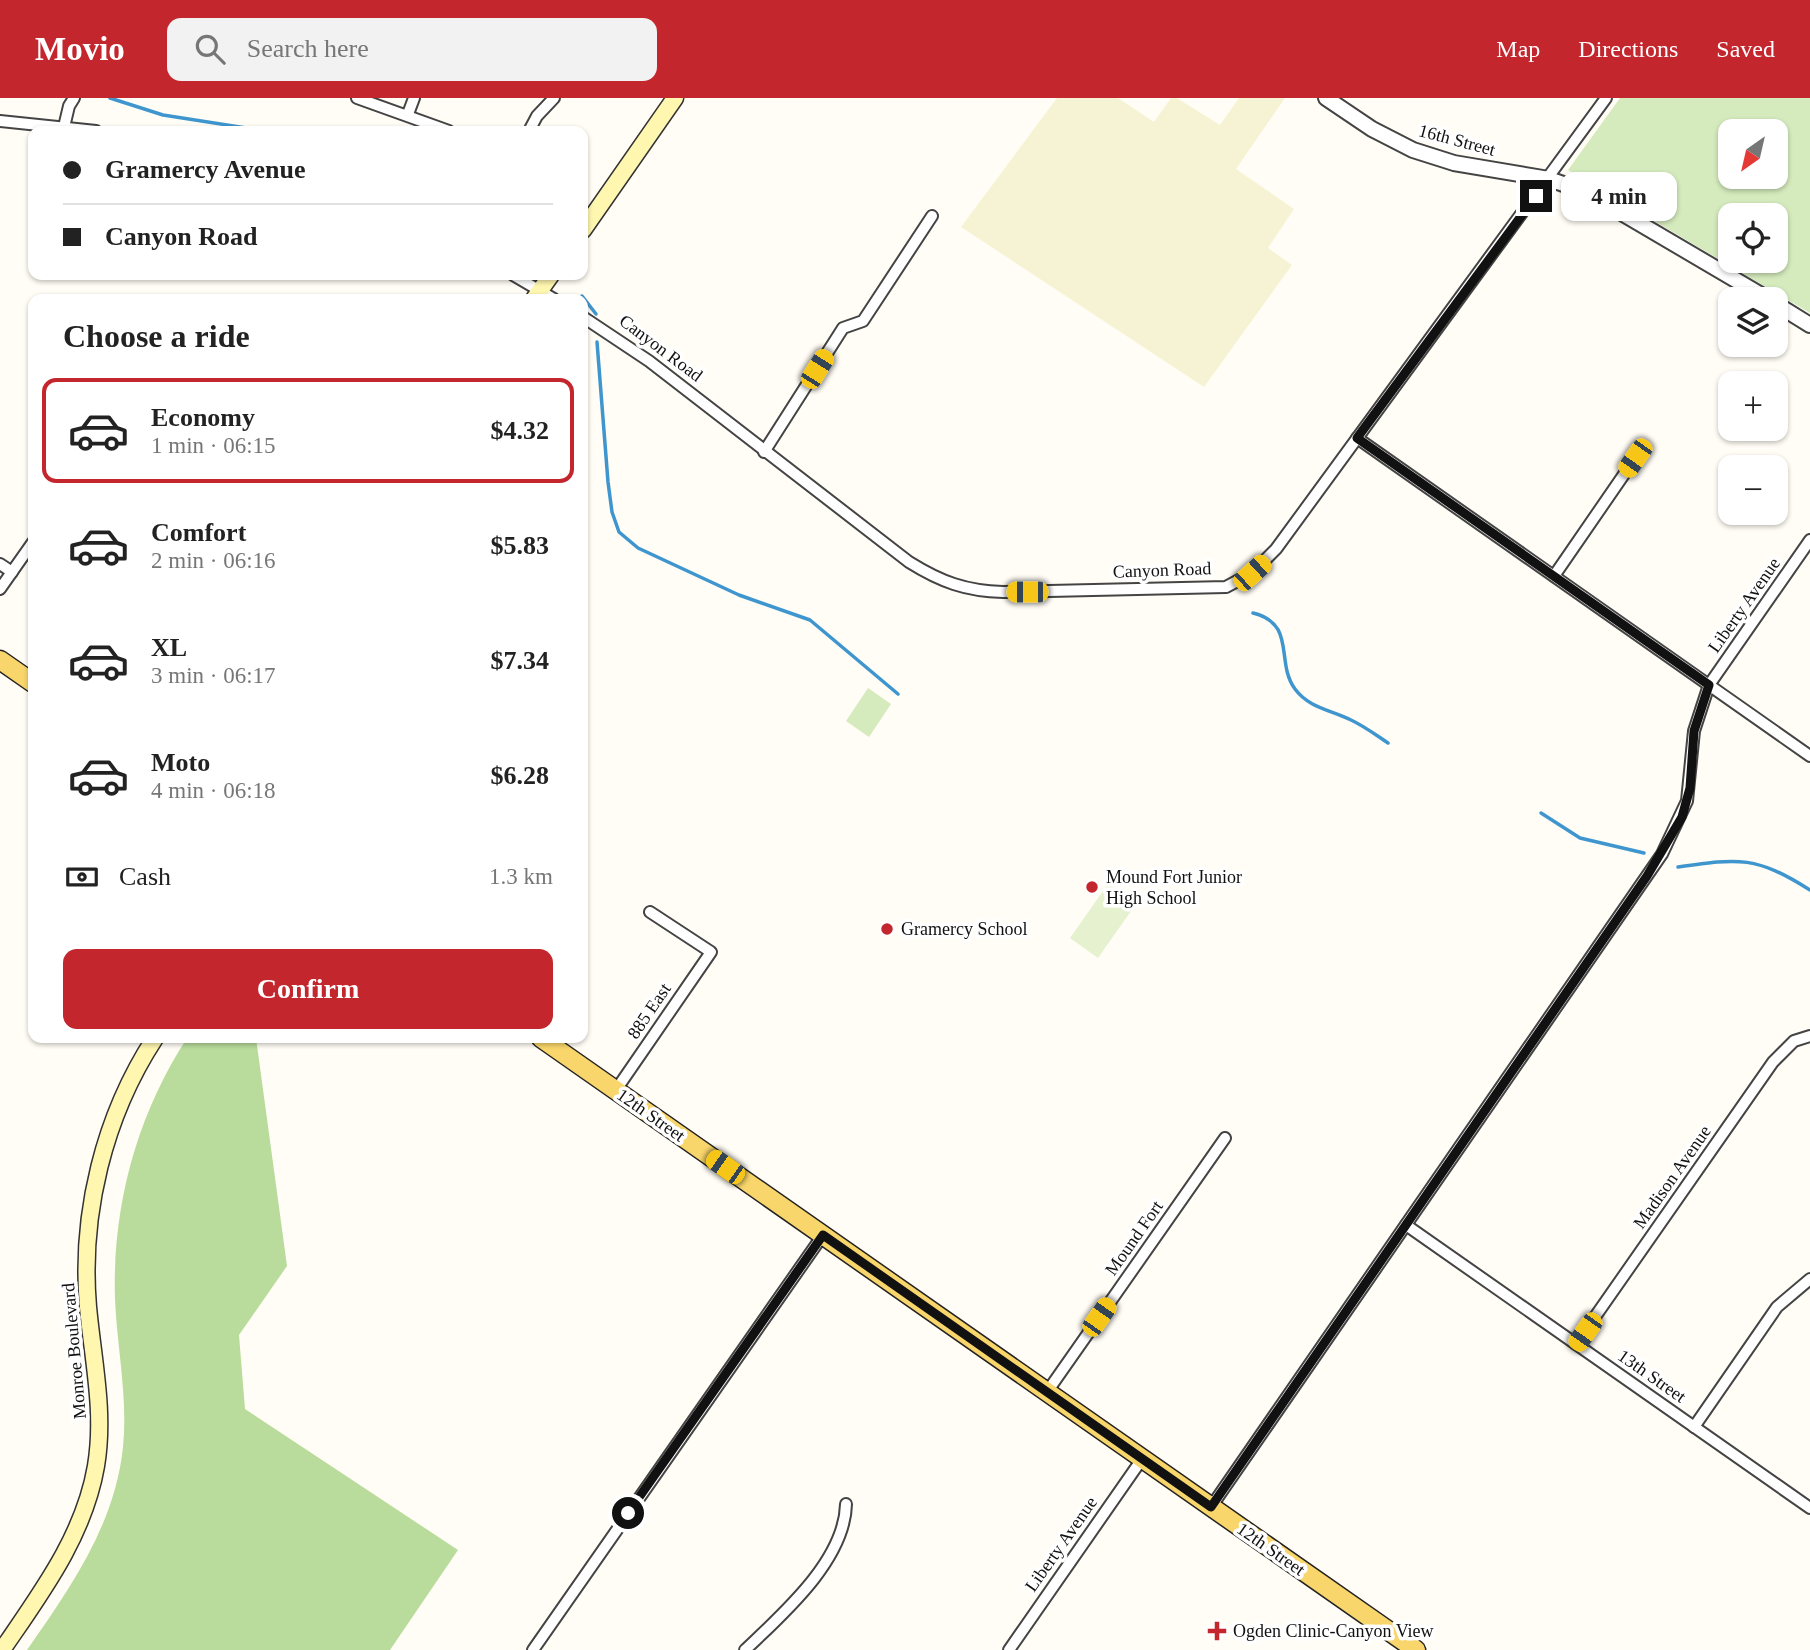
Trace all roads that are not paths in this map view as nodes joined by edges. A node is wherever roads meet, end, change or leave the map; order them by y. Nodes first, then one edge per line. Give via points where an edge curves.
1 (74, 98) edge
2 (357, 98) edge
3 (414, 98) edge
4 (554, 98) edge
5 (1326, 98) edge
6 (1606, 98) edge
7 (668, 100) edge
8 (408, 114) junction
9 (0, 121) edge
10 (53, 126) edge
11 (64, 126) edge
12 (437, 126) edge
13 (532, 126) edge
14 (1549, 179) junction
15 (932, 216) dead end
16 (588, 222) edge
17 (520, 280) edge
18 (1748, 287) edge
19 (540, 294) edge
20 (1788, 311) edge
21 (588, 320) edge
22 (1810, 325) edge
23 (1357, 438) junction
24 (764, 452) junction
25 (1638, 454) dead end
26 (1810, 540) edge
27 (28, 549) edge
28 (0, 564) edge
29 (12, 572) junction
30 (1553, 576) junction
31 (0, 589) edge
32 (0, 660) edge
33 (28, 680) edge
34 (1709, 685) junction
35 (1810, 756) edge
36 (650, 912) dead end
37 (1807, 1036) edge
38 (152, 1043) edge
39 (548, 1043) edge
40 (616, 1090) junction
41 (1225, 1138) dead end
42 (1406, 1225) junction
43 (823, 1235) junction
44 (1810, 1279) edge
45 (1576, 1344) junction
46 (1047, 1392) junction
47 (1694, 1427) junction
48 (1142, 1459) junction
49 (846, 1504) dead end
50 (1211, 1507) junction
51 (1810, 1508) edge
52 (2, 1650) edge
53 (533, 1650) edge
54 (745, 1650) edge
55 (1009, 1650) edge
56 (1416, 1650) edge

1 - 11 street
2 - 8 street
3 - 8 street
4 - 13 street
5 - 14 street, 16th Street via 1371,129 1413,150 1454,163
6 - 14 street, Canyon Road
7 - 16 main road
8 - 12 street
9 - 10 street
14 - 18 street via 1586,191
14 - 23 street, Canyon Road
15 - 24 street via 863,321 843,328
17 - 19 street
20 - 22 street
21 - 24 street, Canyon Road via 649,361
23 - 24 street, Canyon Road via 1276,549 1252,573 1226,587 1184,590 978,592 955,586 909,562
23 - 30 street
25 - 30 street
26 - 34 street, Liberty Avenue
27 - 29 street
28 - 29 street
29 - 31 street
30 - 34 street
32 - 33 main road
34 - 35 street
34 - 42 street, Liberty Avenue via 1694,731 1687,801 1673,835
36 - 40 street, 885 East via 711,952
37 - 45 street, Madison Avenue via 1794,1041 1773,1062
38 - 52 main road, Monroe Boulevard via 118,1109 89,1226 88,1306 100,1425 93,1481 66,1552
39 - 40 main road, 12th Street
40 - 43 main road, 12th Street
41 - 46 street, Mound Fort
42 - 45 street, 13th Street
42 - 50 street, Liberty Avenue
43 - 46 main road, 12th Street
43 - 53 street
44 - 47 street via 1777,1307
45 - 47 street, 13th Street
46 - 48 main road, 12th Street
47 - 51 street, 13th Street
48 - 50 main road, 12th Street
48 - 55 street, Liberty Avenue
49 - 54 street via 842,1531 811,1581 793,1606
50 - 56 main road, 12th Street

